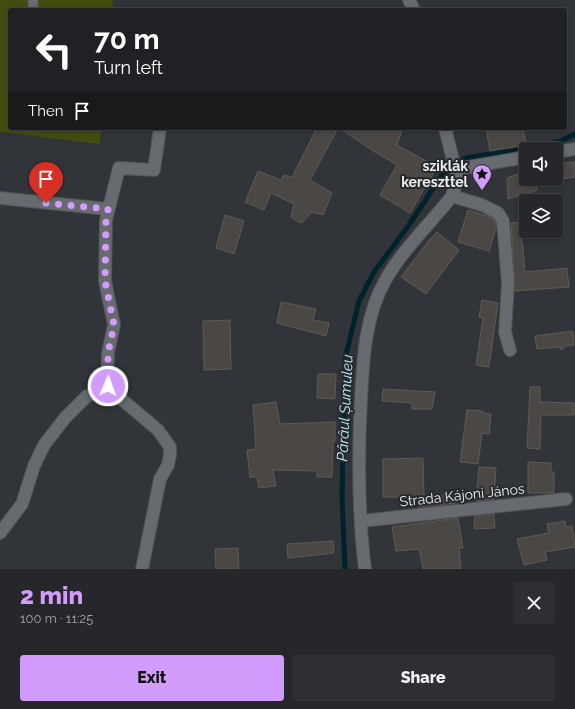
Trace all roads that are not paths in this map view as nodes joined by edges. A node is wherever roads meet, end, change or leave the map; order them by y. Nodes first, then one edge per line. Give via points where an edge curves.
1 (160, 130) edge
2 (446, 130) edge
3 (575, 149) edge
4 (563, 151) edge
5 (519, 158) edge
6 (455, 164) junction
7 (452, 196) junction
8 (0, 198) edge
9 (108, 209) junction
10 (510, 350) dead end
11 (108, 386) junction
12 (566, 499) dead end
13 (361, 521) junction
14 (0, 533) edge
15 (142, 569) edge
16 (365, 569) edge

1 - 9 street via 154,170 119,168
2 - 6 street
3 - 4 street
5 - 6 street
6 - 7 street via 456,184
7 - 10 street via 498,213 502,221 508,283 505,332
7 - 13 street via 385,280 369,325 360,419
8 - 9 street
9 - 11 street via 105,281 114,325 108,353
11 - 14 street via 87,396 64,418 44,445 34,466 22,504
11 - 15 street via 158,430 170,447 168,465 160,479
12 - 13 street, Strada Kájoni János
13 - 16 street

